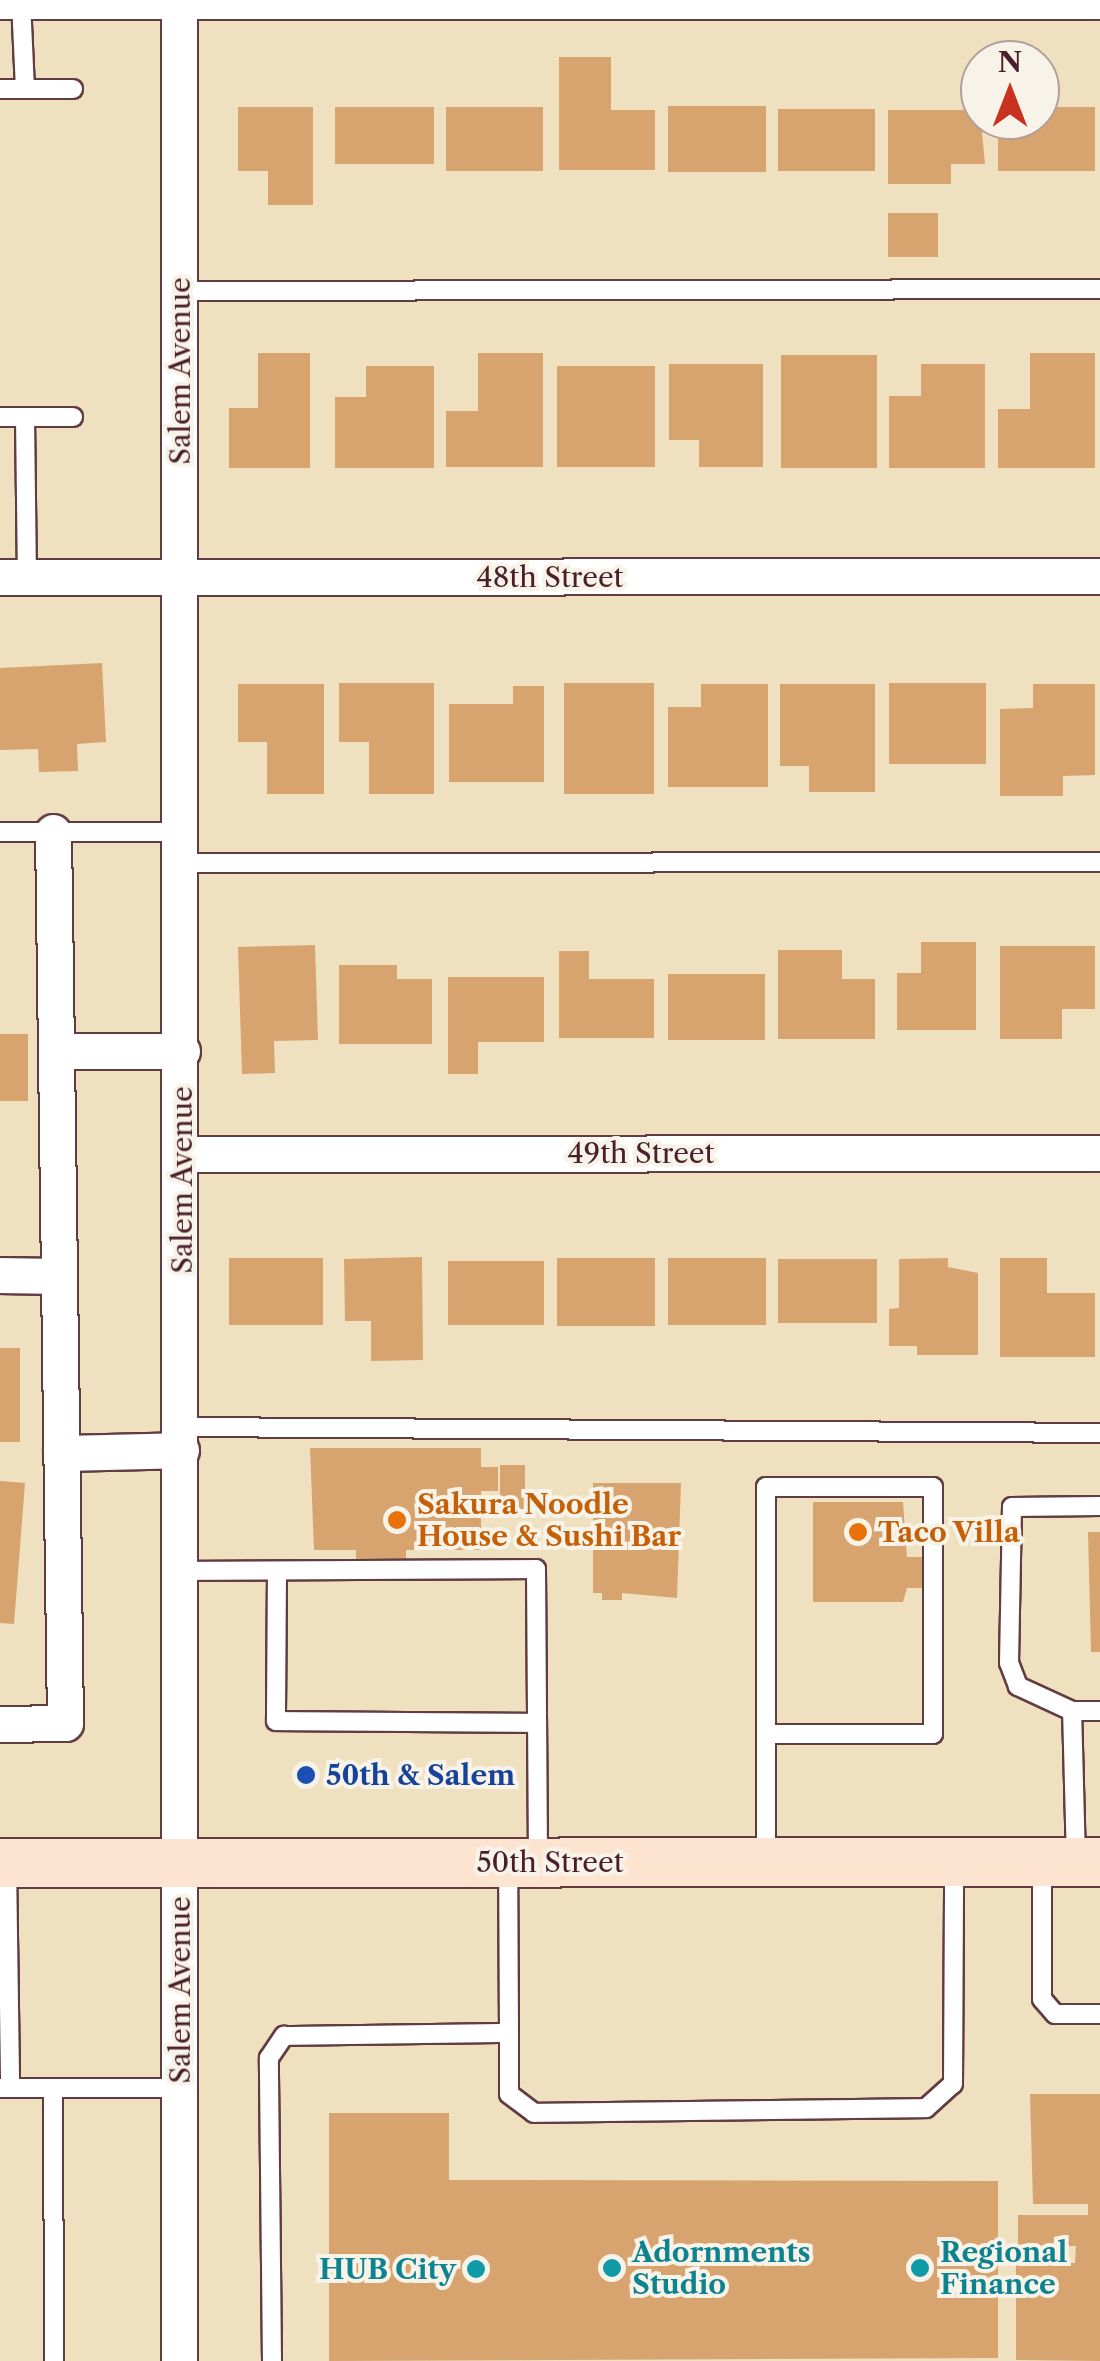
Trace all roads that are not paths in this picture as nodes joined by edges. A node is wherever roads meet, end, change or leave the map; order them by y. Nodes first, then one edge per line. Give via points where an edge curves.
1 (179, 0) edge
2 (0, 1) edge
3 (21, 1) edge
4 (1100, 1) edge
5 (73, 88) dead end
6 (0, 89) edge
7 (25, 89) junction
8 (1100, 289) edge
9 (180, 291) junction
10 (25, 417) junction
11 (73, 417) dead end
12 (0, 418) edge
13 (1100, 576) edge
14 (14, 577) edge
15 (180, 577) junction
16 (0, 832) edge
17 (54, 832) junction
18 (181, 847) junction
19 (1100, 862) edge
20 (56, 1050) junction
21 (182, 1050) junction
22 (1100, 1153) edge
23 (182, 1154) junction
24 (0, 1275) edge
25 (59, 1276) junction
26 (1100, 1433) edge
27 (181, 1439) junction
28 (62, 1452) junction
29 (1100, 1506) edge
30 (181, 1571) junction
31 (278, 1571) junction
32 (1072, 1710) junction
33 (1100, 1711) edge
34 (537, 1723) junction
35 (0, 1724) edge
36 (766, 1734) junction
37 (4, 1862) edge
38 (180, 1862) junction
39 (523, 1862) junction
40 (766, 1862) junction
41 (954, 1862) junction
42 (1073, 1862) edge
43 (1100, 2014) edge
44 (510, 2033) junction
45 (5, 2088) edge
46 (54, 2088) junction
47 (180, 2088) junction
48 (54, 2361) edge
49 (179, 2361) edge
50 (272, 2361) edge

1 - 3 street
1 - 4 street
1 - 9 street, Salem Avenue
2 - 3 street
3 - 7 lane
5 - 7 lane
6 - 7 lane
8 - 9 lane
9 - 15 street, Salem Avenue
10 - 11 lane
10 - 12 lane
10 - 14 lane
13 - 15 street, 48th Street
14 - 15 street, 48th Street
15 - 18 street, Salem Avenue
16 - 17 lane
17 - 18 lane
17 - 20 street
18 - 19 lane
18 - 21 street, Salem Avenue
20 - 21 street
20 - 25 street
21 - 23 street, Salem Avenue
22 - 23 street, 49th Street
23 - 27 street, Salem Avenue
24 - 25 street
25 - 28 street
26 - 27 lane
27 - 28 street
27 - 30 street, Salem Avenue
28 - 35 street via 65,1724
29 - 32 lane via 1012,1506 1009,1662 1018,1686
30 - 31 lane
30 - 38 street, Salem Avenue
31 - 34 lane via 536,1570
31 - 34 lane via 276,1721
32 - 33 lane
32 - 42 lane
34 - 39 lane
36 - 36 lane via 933,1734 932,1487 766,1487
36 - 40 lane
37 - 38 main road, 50th Street
37 - 45 lane
38 - 39 main road, 50th Street
38 - 47 street, Salem Avenue
39 - 40 main road, 50th Street
39 - 44 lane
40 - 41 main road, 50th Street
41 - 42 main road, 50th Street
41 - 44 lane via 954,2084 926,2108 534,2112 510,2094
42 - 43 lane via 1042,1999 1055,2014
44 - 50 lane via 284,2036 269,2058
45 - 46 lane
46 - 47 lane
46 - 48 lane
47 - 49 street, Salem Avenue

